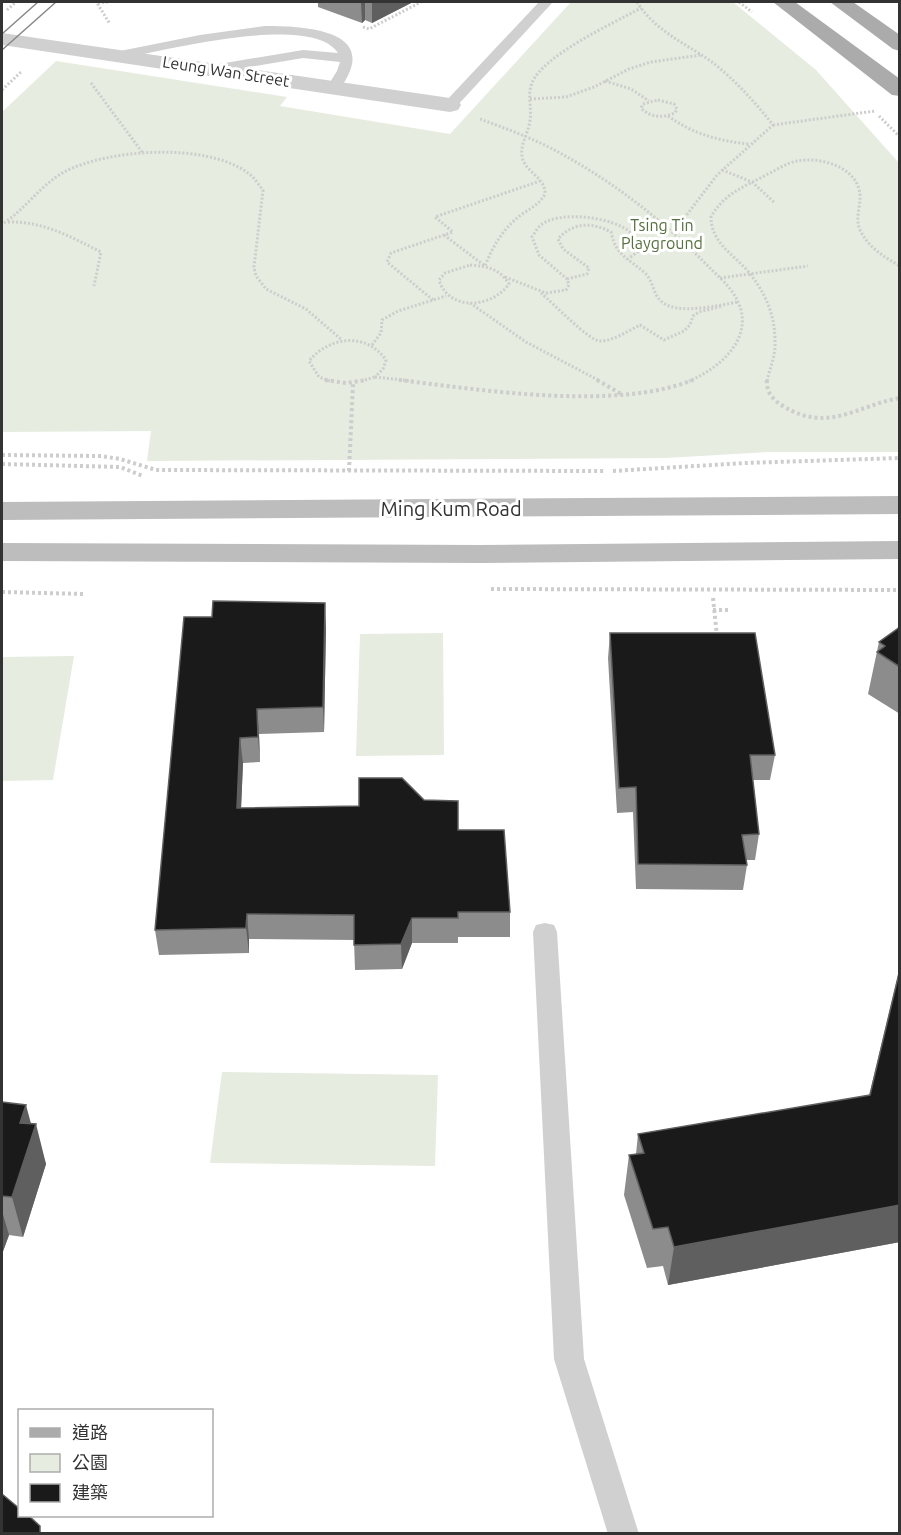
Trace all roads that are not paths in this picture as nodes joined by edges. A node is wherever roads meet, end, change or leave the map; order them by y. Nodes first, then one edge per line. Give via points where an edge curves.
1 (546, 2) edge
2 (783, 2) edge
3 (840, 2) edge
4 (323, 35) junction
5 (2, 39) edge
6 (900, 45) edge
7 (120, 55) junction
8 (347, 58) junction
9 (168, 62) junction
10 (213, 69) junction
11 (334, 87) junction
12 (900, 90) edge
13 (450, 105) joint
14 (900, 505) edge
15 (2, 511) edge
16 (900, 550) edge
17 (2, 552) edge
18 (545, 932) dead end
19 (624, 1533) edge

1 - 13 lane
2 - 12 main road
3 - 6 main road
4 - 7 lane via 268,29
4 - 8 lane via 340,45
4 - 9 lane
5 - 7 street, Leung Wan Street
7 - 9 street, Leung Wan Street
8 - 10 lane via 303,54
8 - 11 lane via 344,74
9 - 10 street, Leung Wan Street
10 - 11 street, Leung Wan Street
11 - 13 street, Leung Wan Street
14 - 15 main road, Ming Kum Road
16 - 17 main road via 493,554
18 - 19 lane via 569,1359

